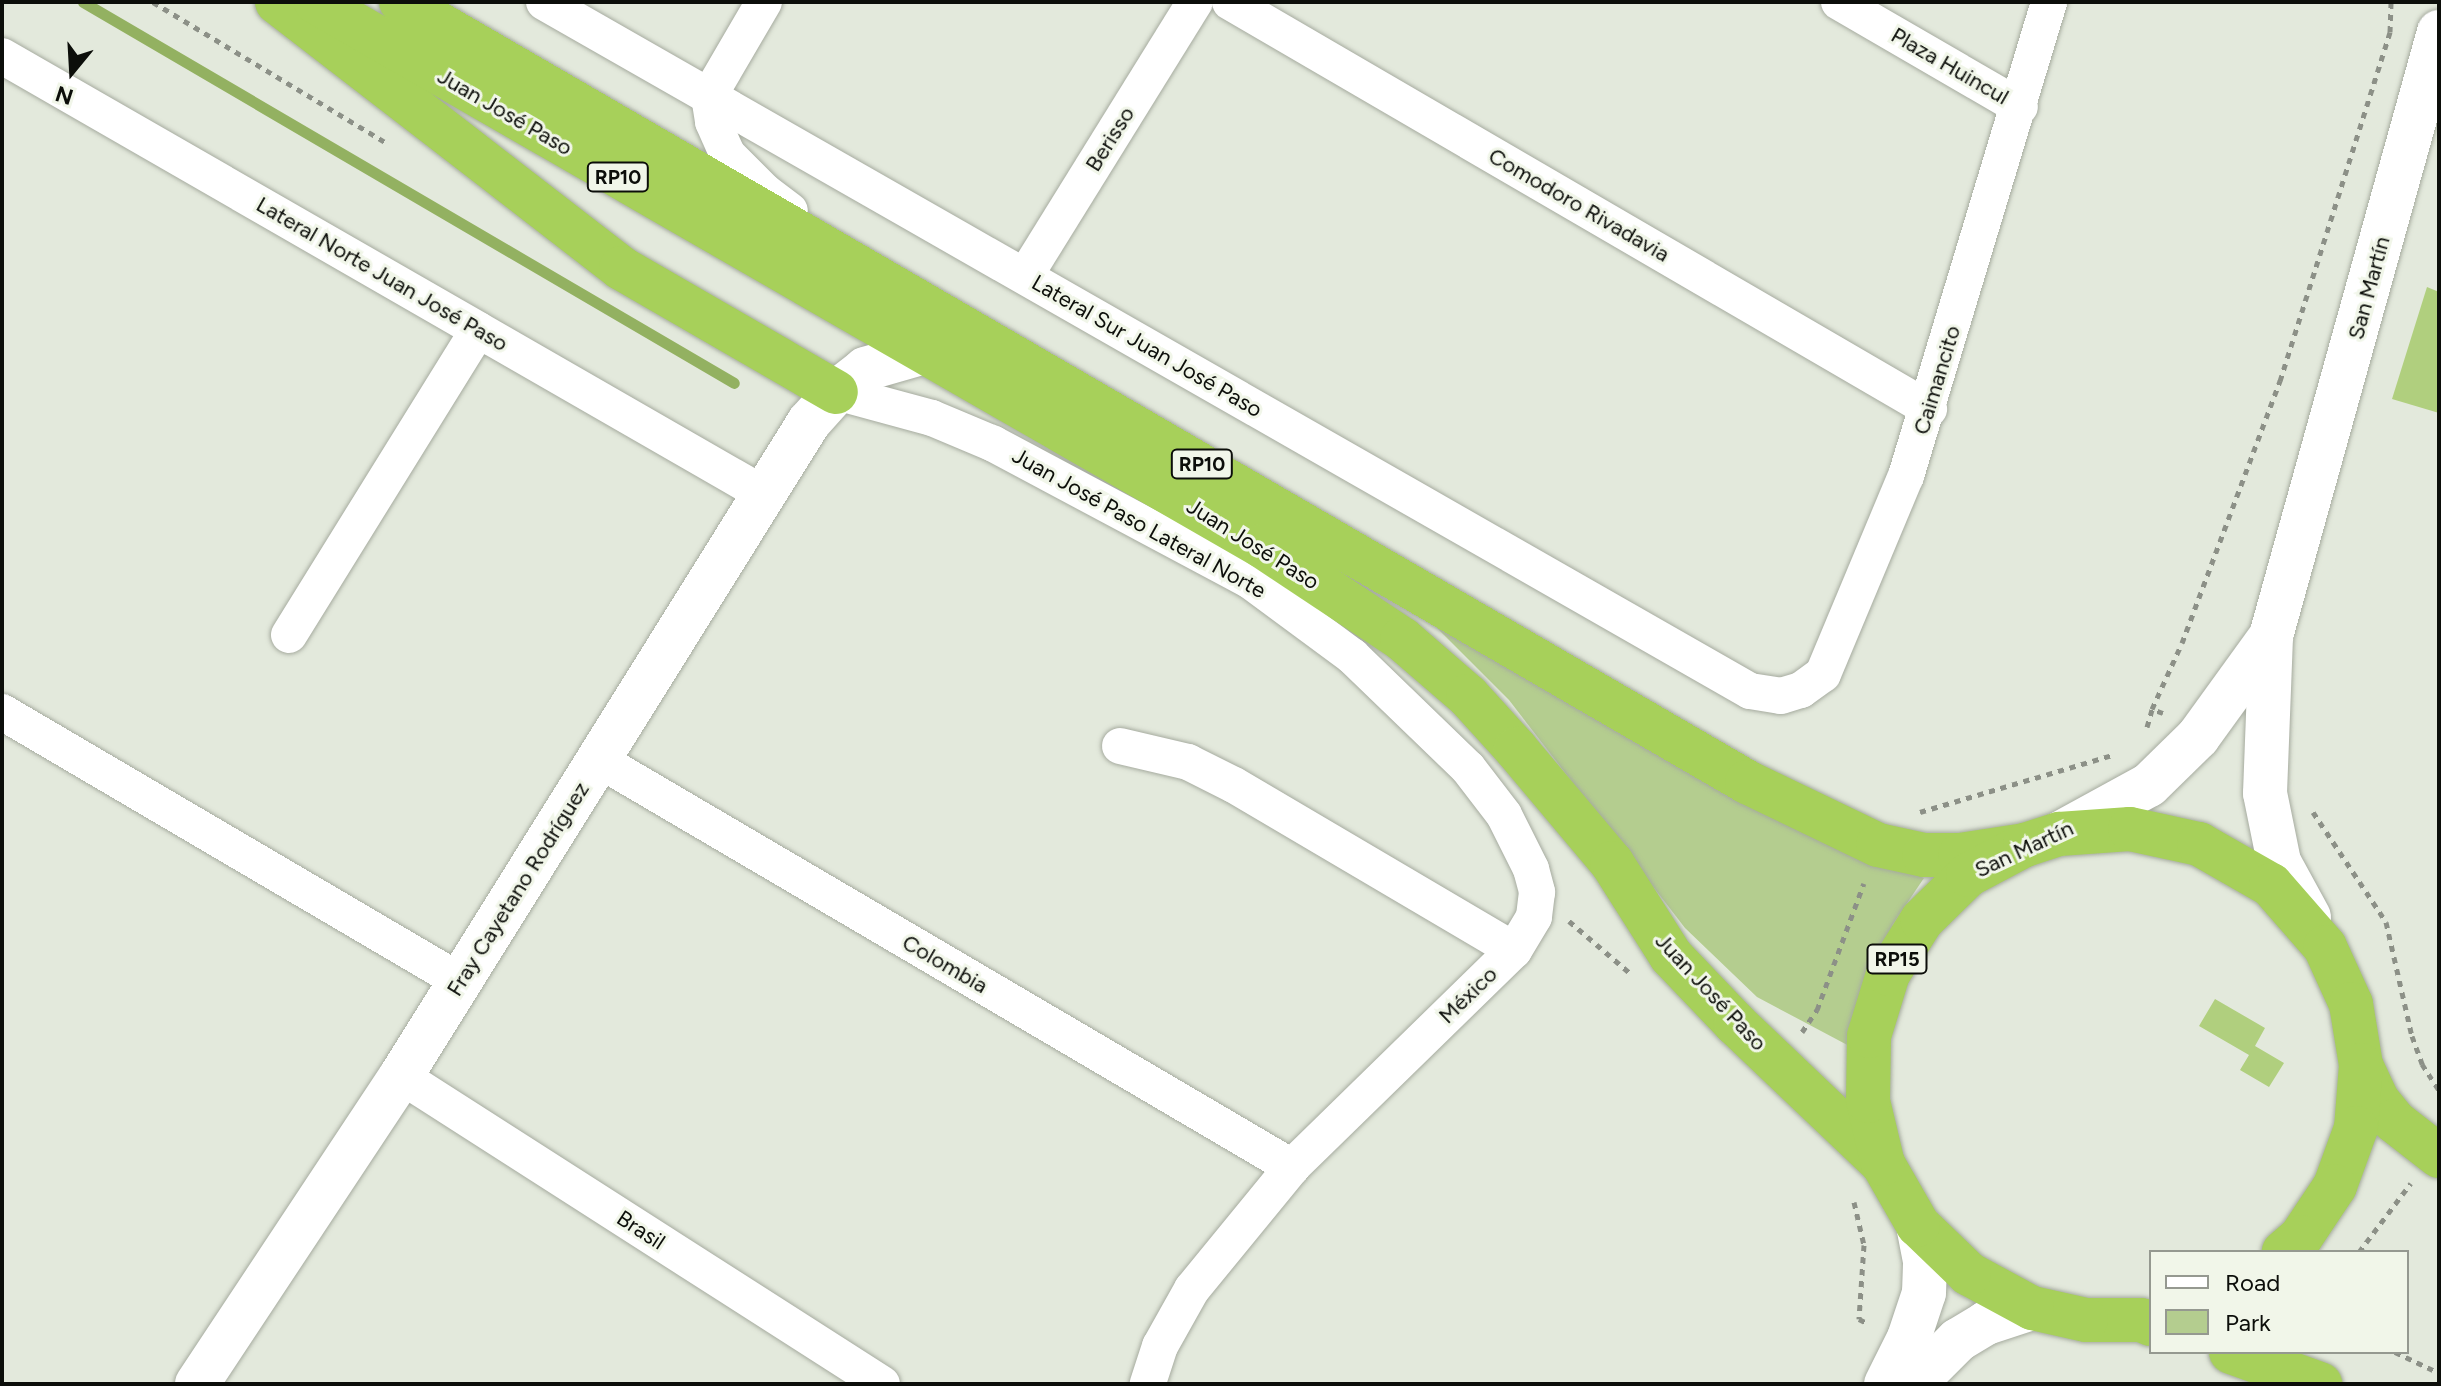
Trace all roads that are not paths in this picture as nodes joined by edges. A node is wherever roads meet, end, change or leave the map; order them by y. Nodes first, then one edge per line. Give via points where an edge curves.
1 (277, 2) edge
2 (316, 2) edge
3 (401, 2) edge
4 (544, 2) edge
5 (764, 2) edge
6 (1195, 2) edge
7 (1230, 2) edge
8 (1839, 2) edge
9 (2049, 2) edge
10 (2439, 32) edge
11 (2, 56) edge
12 (709, 96) junction
13 (2020, 107) junction
14 (1025, 276) junction
15 (889, 282) junction
16 (478, 330) junction
17 (921, 353) junction
18 (836, 392) junction
19 (1929, 409) junction
20 (762, 493) junction
21 (289, 635) dead end
22 (2271, 636) junction
23 (1750, 691) joint
24 (2, 712) edge
25 (1120, 746) dead end
26 (599, 760) junction
27 (2042, 839) junction
28 (2325, 947) junction
29 (1514, 950) junction
30 (460, 981) junction
31 (2361, 1065) junction
32 (401, 1076) junction
33 (2436, 1154) edge
34 (1883, 1164) junction
35 (1292, 1167) junction
36 (1918, 1225) junction
37 (2286, 1250) edge
38 (2032, 1308) junction
39 (2148, 1321) edge
40 (2237, 1354) edge
41 (197, 1384) edge
42 (882, 1384) edge
43 (1148, 1384) edge
44 (1886, 1384) edge
45 (1914, 1384) edge
46 (2320, 1384) edge

1 - 18 highway via 621,268
2 - 17 highway, Juan José Paso / RP10
3 - 15 highway, Juan José Paso / RP10
4 - 12 street, Lateral Sur Juan José Paso
5 - 12 street
6 - 14 street, Berisso
7 - 19 street, Comodoro Rivadavia
8 - 13 street, Plaza Huincul
9 - 13 street, Caimancito
10 - 22 main road, San Martín / RP15
11 - 16 street, Lateral Norte Juan José Paso
12 - 14 street, Lateral Sur Juan José Paso
12 - 15 street via 713,122 728,155 765,192
13 - 19 street, Caimancito
14 - 23 street, Lateral Sur Juan José Paso
15 - 27 highway, Juan José Paso / RP10 via 1747,782 1878,845 1924,855 1960,855
16 - 20 street, Lateral Norte Juan José Paso
16 - 21 street
17 - 18 main road, Fray Cayetano Rodríguez via 865,369
17 - 34 highway, Juan José Paso / RP10 via 1262,546 1402,639 1468,696 1516,749 1612,863 1671,956
18 - 20 main road, Fray Cayetano Rodríguez via 809,422
18 - 29 street, Juan José Paso Lateral Norte via 932,418 994,444 1249,580 1352,656 1468,768 1504,815 1537,892 1534,917
19 - 23 street, Caimancito via 1823,674 1781,696
20 - 26 main road, Fray Cayetano Rodríguez
22 - 27 main road, San Martín / RP15 via 2198,737 2149,785
22 - 28 main road, San Martín / RP15 via 2265,793 2271,834 2279,862
24 - 30 street
25 - 29 street, México via 1188,762 1234,785
26 - 30 main road, Fray Cayetano Rodríguez
26 - 35 street, Colombia
27 - 28 highway, Juan José Paso / RP15 via 2130,829 2199,844 2271,885
27 - 34 highway, San Martín / RP15 via 1968,875 1922,920 1888,974 1869,1036 1868,1101
28 - 31 highway, San Martín / RP15 via 2351,1004
29 - 35 street, México
30 - 32 main road, Fray Cayetano Rodríguez
31 - 33 highway via 2394,1121
31 - 37 highway, San Martín / RP15 via 2356,1128 2335,1186
32 - 41 main road, Fray Cayetano Rodríguez
32 - 42 street, Brasil
34 - 36 highway, San Martín / RP15
35 - 43 street, México via 1192,1289 1160,1346
36 - 38 highway, RP15 via 1969,1274
36 - 44 main road, San Martín / RP15 via 1924,1293
38 - 39 highway, RP15 via 2086,1320
38 - 45 main road via 1986,1323 1958,1340
40 - 46 highway

